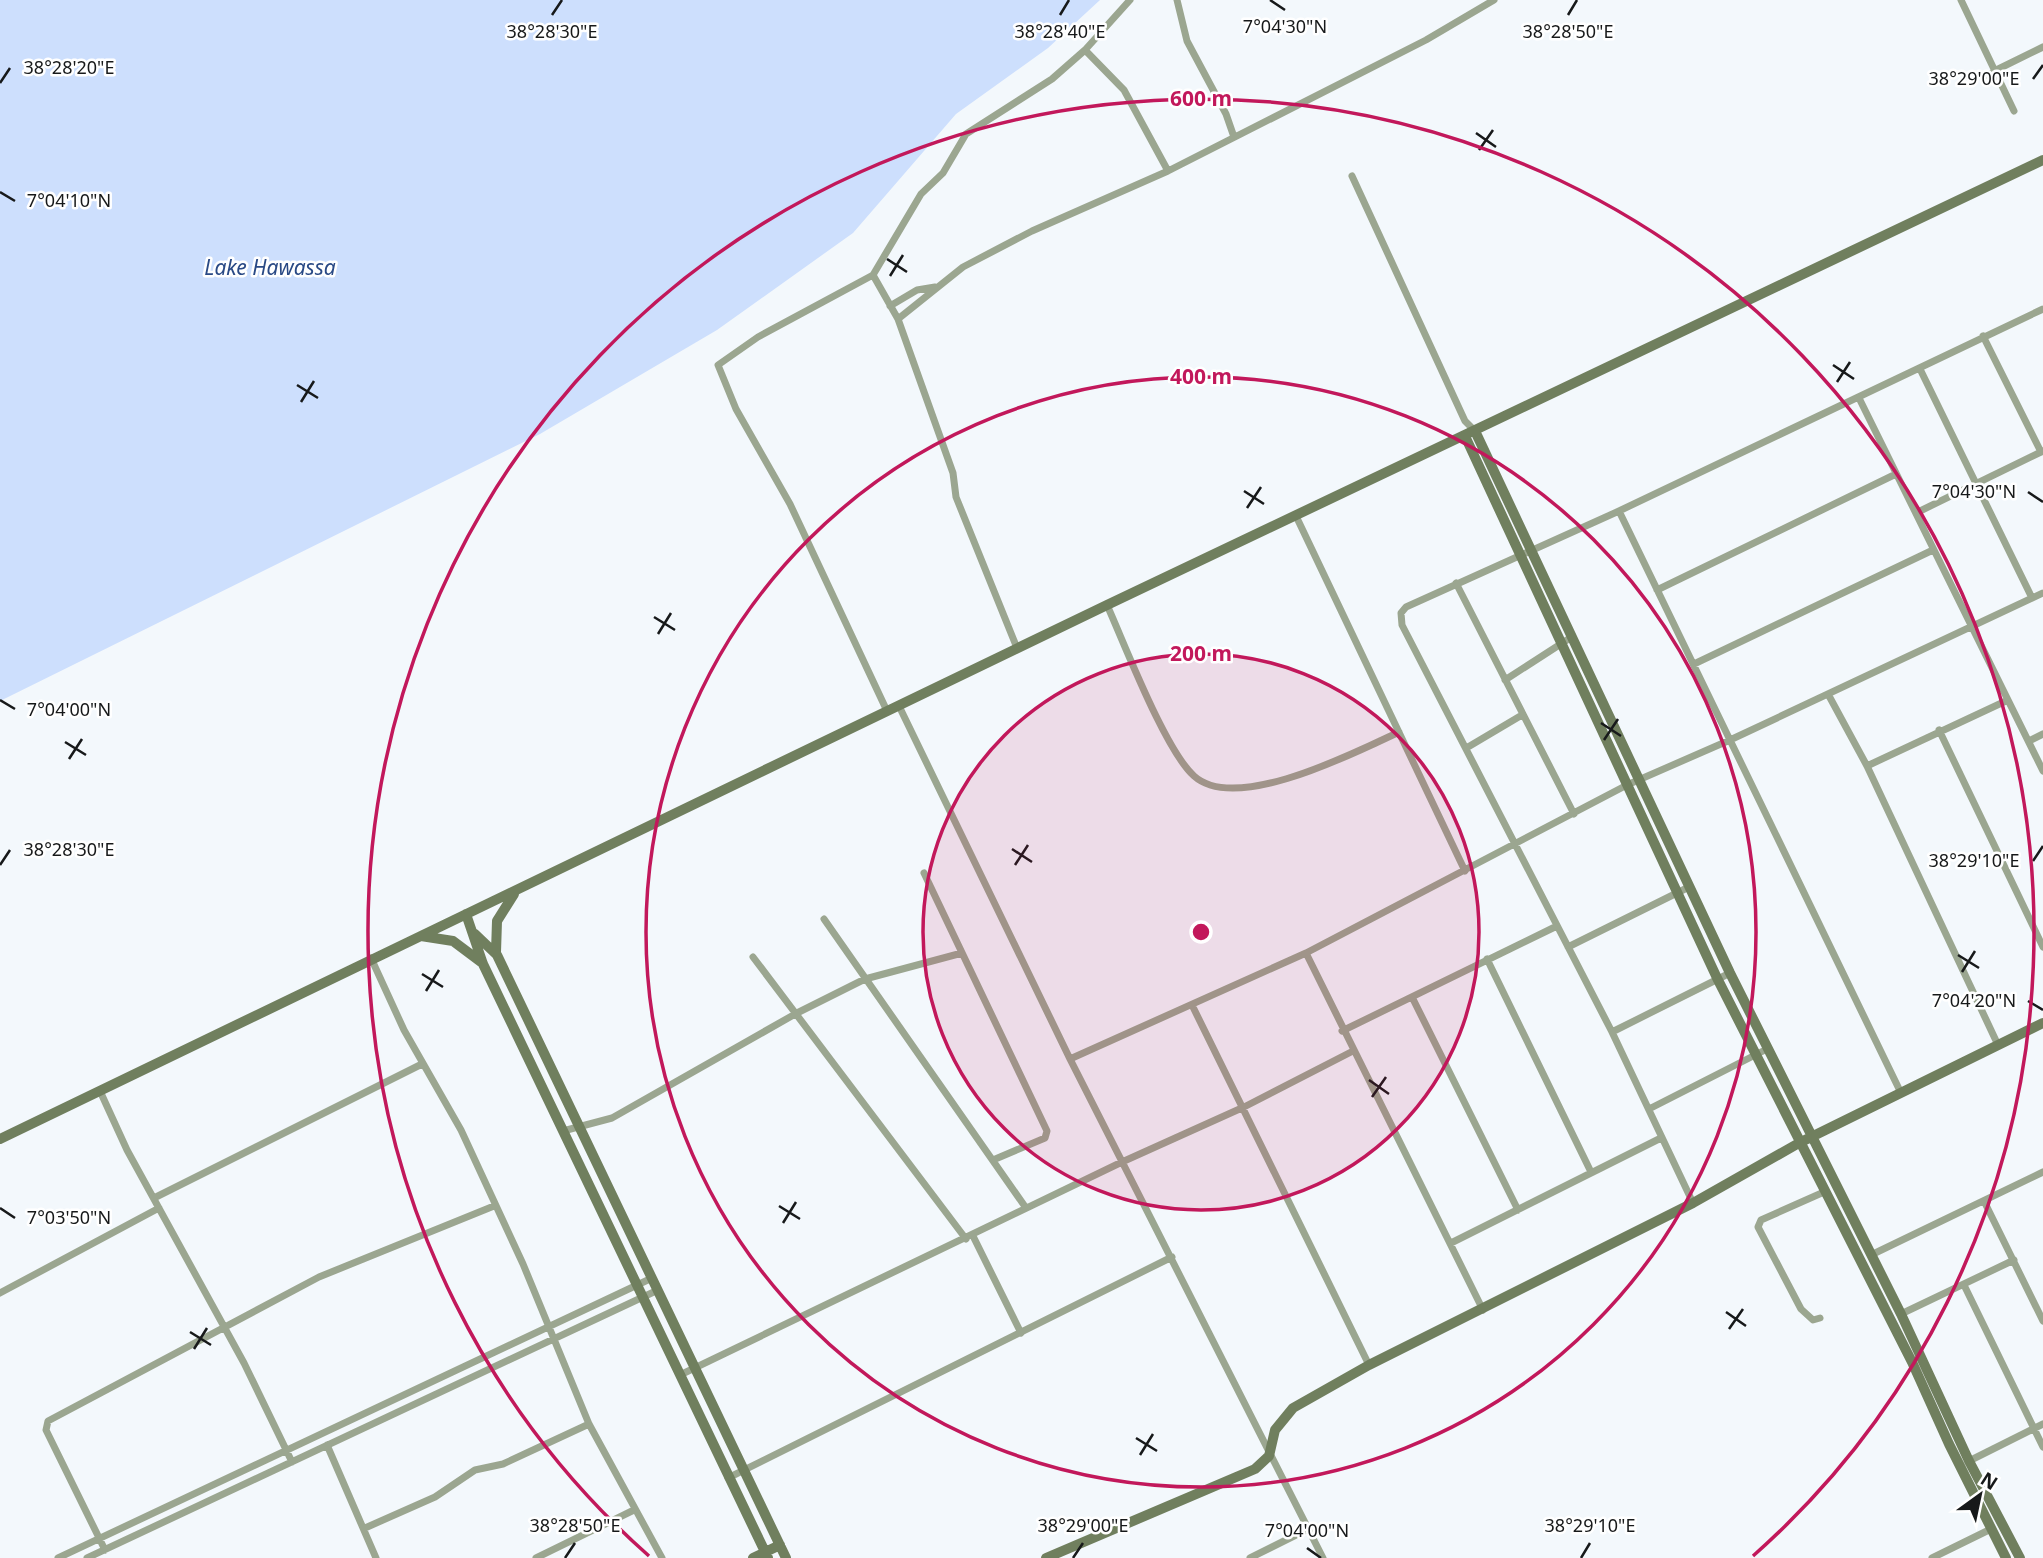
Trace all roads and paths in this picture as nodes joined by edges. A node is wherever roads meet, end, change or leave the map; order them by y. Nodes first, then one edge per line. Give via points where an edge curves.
1 (1130, 0) edge
2 (1177, 0) edge
3 (1494, 0) edge
4 (1961, 0) edge
5 (2043, 47) edge
6 (1085, 50) junction
7 (1994, 71) junction
8 (1984, 76) dead end
9 (2014, 111) dead end
10 (1234, 137) junction
11 (2043, 160) edge
12 (1168, 171) junction
13 (1352, 176) dead end
14 (873, 275) junction
15 (936, 287) junction
16 (890, 306) junction
17 (2043, 309) edge
18 (898, 319) junction
19 (1983, 336) junction
20 (1920, 369) junction
21 (1859, 398) junction
22 (1470, 434) junction
23 (2042, 452) edge
24 (1896, 474) junction
25 (1976, 482) junction
26 (1619, 511) junction
27 (1916, 513) junction
28 (1296, 516) junction
29 (1933, 550) junction
30 (1524, 551) junction
31 (1456, 583) junction
32 (1657, 590) junction
33 (2043, 593) edge
34 (2032, 598) junction
35 (1107, 605) junction
36 (1973, 626) junction
37 (1565, 640) junction
38 (1017, 648) junction
39 (1694, 664) junction
40 (1505, 680) junction
41 (1828, 694) junction
42 (2008, 700) junction
43 (899, 706) junction
44 (887, 711) junction
45 (1522, 715) junction
46 (1939, 730) junction
47 (1399, 732) junction
48 (2043, 734) edge
49 (1730, 740) junction
50 (2029, 741) junction
51 (1468, 747) junction
52 (1867, 766) junction
53 (2043, 771) edge
54 (1639, 779) junction
55 (1627, 785) junction
56 (1574, 814) junction
57 (1516, 844) junction
58 (1465, 871) junction
59 (924, 873) dead end
60 (1689, 887) junction
61 (516, 891) junction
62 (1677, 892) junction
63 (466, 914) junction
64 (824, 919) dead end
65 (1557, 926) junction
66 (475, 934) junction
67 (421, 936) junction
68 (1568, 947) junction
69 (2043, 947) edge
70 (962, 953) junction
71 (1306, 953) junction
72 (497, 955) junction
73 (753, 957) dead end
74 (371, 958) junction
75 (1487, 959) junction
76 (483, 964) junction
77 (1730, 973) junction
78 (1717, 978) junction
79 (865, 979) junction
80 (514, 992) junction
81 (1412, 997) junction
82 (500, 999) junction
83 (1192, 1005) junction
84 (797, 1013) junction
85 (2043, 1023) edge
86 (1342, 1031) junction
87 (1612, 1032) junction
88 (1998, 1045) junction
89 (1353, 1051) junction
90 (1762, 1052) junction
91 (1070, 1059) junction
92 (422, 1063) junction
93 (100, 1091) junction
94 (1901, 1093) junction
95 (1244, 1107) junction
96 (1649, 1110) junction
97 (578, 1126) junction
98 (563, 1131) junction
99 (1661, 1138) junction
100 (0, 1139) edge
101 (1805, 1140) junction
102 (993, 1160) junction
103 (1122, 1162) junction
104 (1591, 1172) junction
105 (2043, 1172) edge
106 (1824, 1192) junction
107 (154, 1198) junction
108 (1984, 1201) junction
109 (1693, 1203) junction
110 (494, 1206) junction
111 (159, 1208) junction
112 (1026, 1208) junction
113 (1518, 1210) junction
114 (970, 1238) junction
115 (1451, 1243) junction
116 (1871, 1255) junction
117 (1172, 1257) junction
118 (2014, 1260) junction
119 (652, 1278) junction
120 (638, 1283) junction
121 (1964, 1285) junction
122 (658, 1290) junction
123 (0, 1293) edge
124 (644, 1296) junction
125 (1483, 1310) junction
126 (1901, 1314) junction
127 (1820, 1318) dead end
128 (2043, 1321) edge
129 (549, 1325) junction
130 (226, 1329) junction
131 (1021, 1334) junction
132 (554, 1337) junction
133 (1369, 1365) junction
134 (693, 1369) junction
135 (680, 1375) junction
136 (589, 1424) junction
137 (2043, 1424) edge
138 (2033, 1428) junction
139 (327, 1445) junction
140 (2043, 1447) edge
141 (287, 1450) junction
142 (1269, 1456) junction
143 (1969, 1461) junction
144 (292, 1462) junction
145 (742, 1471) junction
146 (728, 1478) junction
147 (634, 1510) junction
148 (365, 1528) junction
149 (1308, 1529) junction
150 (1991, 1530) junction
151 (99, 1538) junction
152 (780, 1545) junction
153 (105, 1550) junction
154 (767, 1555) edge
155 (58, 1558) edge
156 (87, 1558) edge
157 (376, 1558) edge
158 (536, 1558) edge
159 (662, 1558) edge
160 (754, 1558) edge
161 (786, 1558) edge
162 (1046, 1558) edge
163 (1250, 1558) edge
164 (1323, 1558) edge
165 (1932, 1558) edge
166 (2006, 1558) edge
167 (2020, 1558) edge

1 - 6 street
2 - 10 street via 1187,40
3 - 10 street via 1426,40
4 - 7 street
5 - 7 street
6 - 12 street via 1124,90
6 - 14 street via 1052,79 966,134 943,173 921,194
7 - 8 street
7 - 9 street
10 - 12 street
11 - 22 main road
12 - 15 street via 990,252
13 - 22 street
14 - 16 street
14 - 44 street via 758,337 718,365 736,409 790,504
15 - 16 street via 917,290
15 - 18 street
16 - 18 street
17 - 19 street
18 - 38 street via 953,474 956,497
19 - 20 street
19 - 23 street
20 - 21 street
20 - 25 street
21 - 24 street
21 - 26 street
22 - 28 main road
22 - 30 main road
23 - 25 street
24 - 27 street
24 - 32 street
25 - 27 street
25 - 34 street
26 - 30 street
26 - 32 street
27 - 29 street
28 - 35 main road
28 - 47 street
29 - 36 street
29 - 39 street
30 - 31 street
30 - 37 main road
31 - 40 street
31 - 51 street via 1406,607 1400,619
32 - 39 street
33 - 34 street
34 - 36 street
35 - 38 main road
35 - 47 street via 1170,741 1194,776 1208,783 1256,786 1285,781
36 - 41 street
36 - 42 street
37 - 40 street
37 - 54 main road
37 - 55 main road
38 - 43 main road
39 - 49 street
40 - 45 street
41 - 49 street
41 - 52 street
42 - 46 street
42 - 50 street
43 - 44 main road
43 - 91 street
44 - 61 main road
45 - 51 street
45 - 56 street
46 - 52 street
46 - 69 street
47 - 58 street
48 - 50 street
49 - 54 street
49 - 94 street
50 - 53 street
51 - 57 street
52 - 88 street
54 - 55 street
54 - 60 main road
55 - 56 street
55 - 62 main road
56 - 57 street
57 - 58 street
57 - 65 street
58 - 71 street
59 - 70 street
60 - 62 street
60 - 77 main road
61 - 63 main road
61 - 72 main road via 497,920
62 - 68 street
62 - 78 main road
63 - 66 main road
63 - 67 main road
64 - 79 street
65 - 68 street
65 - 75 street
66 - 72 main road
66 - 76 main road
67 - 74 main road
67 - 76 main road via 462,946
68 - 87 street
70 - 79 street
70 - 102 street via 1047,1131 1045,1138
71 - 83 street
71 - 86 street
72 - 80 main road
73 - 84 street
74 - 92 street
74 - 93 main road
75 - 81 street
75 - 104 street
76 - 82 main road
77 - 78 street
77 - 90 main road
78 - 87 street
78 - 90 main road
79 - 84 street
79 - 102 street
80 - 82 main road
80 - 97 main road
81 - 86 street
81 - 113 street
82 - 98 main road
83 - 91 street
83 - 95 street
84 - 97 street via 612,1118
84 - 114 street
85 - 88 main road
86 - 89 street
87 - 96 street
88 - 94 main road
89 - 95 street
89 - 115 street
90 - 96 street
90 - 101 main road
91 - 103 street
92 - 107 street
92 - 110 street via 461,1130
93 - 100 main road
93 - 107 street
94 - 101 main road
95 - 103 street
95 - 133 street
96 - 99 street
97 - 98 street
97 - 119 main road
98 - 120 main road
99 - 104 street
99 - 109 street
101 - 106 main road
101 - 109 main road
101 - 116 main road
102 - 112 street
103 - 112 street
103 - 117 street
104 - 113 street
105 - 108 street
106 - 127 street via 1761,1220 1758,1227 1801,1309 1812,1320
106 - 150 main road via 1912,1362
107 - 111 street
108 - 116 street
108 - 118 street
109 - 125 main road
110 - 129 street
110 - 130 street via 319,1277
111 - 123 street
111 - 130 street
112 - 114 street
113 - 115 street
114 - 131 street
114 - 134 street
115 - 125 street
116 - 126 main road
117 - 131 street
117 - 142 street
118 - 121 street
118 - 128 street
119 - 120 street
119 - 122 main road
120 - 124 main road
120 - 129 street
121 - 126 street
121 - 138 street
122 - 124 street
122 - 134 main road
124 - 132 street
124 - 135 main road
125 - 133 main road
126 - 143 main road
129 - 132 street
129 - 141 street
130 - 141 street
130 - 151 street via 48,1420 46,1430
131 - 145 street
132 - 136 street
132 - 139 street
133 - 142 main road via 1293,1408 1275,1430
134 - 135 street
134 - 145 main road
135 - 146 main road
136 - 147 street
136 - 148 street via 503,1464 475,1470 435,1497
137 - 138 street
138 - 140 street
138 - 143 street
139 - 144 street
139 - 148 street
141 - 144 street
141 - 151 street
142 - 149 street
142 - 162 main road via 1255,1469
143 - 167 main road
144 - 153 street
145 - 146 street
145 - 152 main road
146 - 154 main road
147 - 158 street
147 - 159 street
148 - 157 street
149 - 163 street
149 - 164 street
150 - 165 street
150 - 166 main road
151 - 153 street
151 - 155 street
152 - 154 main road
152 - 161 main road
153 - 156 street
154 - 160 main road

